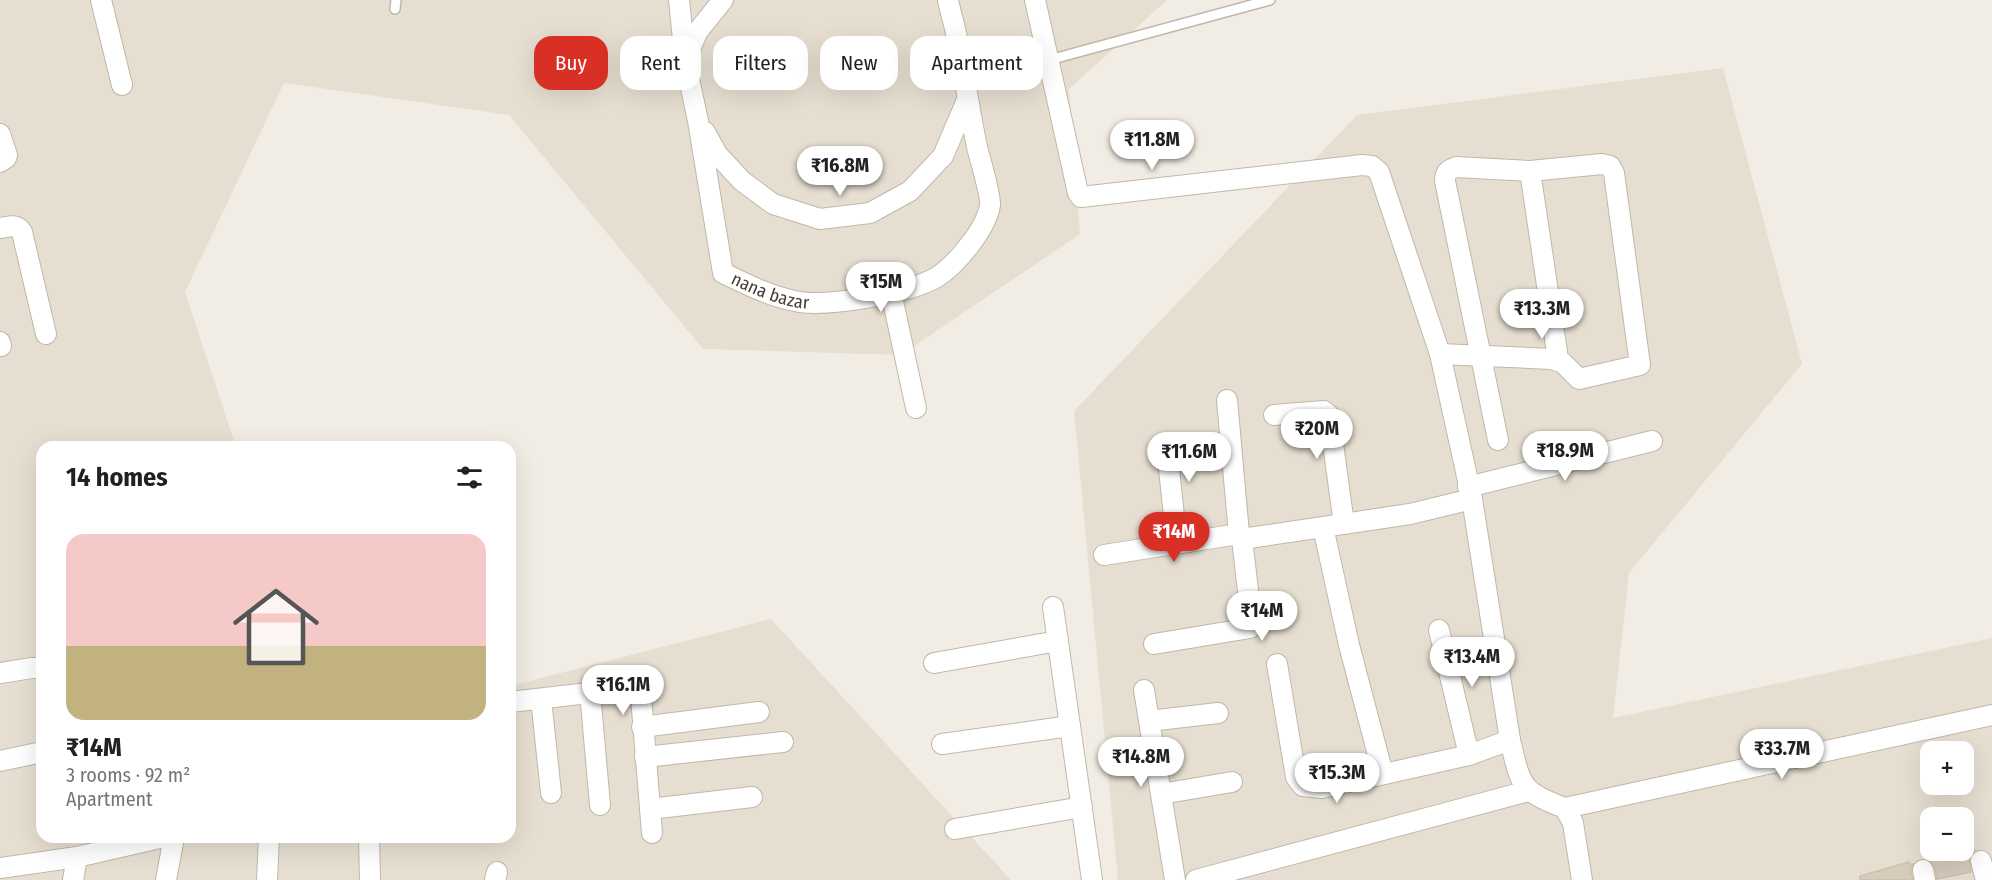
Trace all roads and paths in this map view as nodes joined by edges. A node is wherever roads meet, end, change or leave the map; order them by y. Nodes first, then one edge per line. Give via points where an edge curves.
1 (101, 0) edge
2 (679, 0) edge
3 (723, 0) edge
4 (1035, 0) edge
5 (1270, 0) edge
6 (946, 4) edge
7 (683, 36) edge
8 (696, 36) edge
9 (1049, 60) junction
10 (122, 85) dead end
11 (691, 90) edge
12 (967, 100) junction
13 (698, 121) junction
14 (0, 134) edge
15 (0, 162) edge
16 (1530, 171) junction
17 (0, 228) edge
18 (891, 292) junction
19 (46, 334) dead end
20 (1440, 354) junction
21 (1480, 356) junction
22 (1558, 359) junction
23 (1227, 400) dead end
24 (916, 408) dead end
25 (1274, 415) dead end
26 (1498, 440) dead end
27 (1652, 441) dead end
28 (1231, 445) junction
29 (1470, 493) junction
30 (1344, 524) junction
31 (1323, 527) junction
32 (1240, 536) junction
33 (1177, 543) junction
34 (1104, 555) dead end
35 (1053, 607) dead end
36 (1439, 630) dead end
37 (1058, 641) junction
38 (1154, 644) dead end
39 (934, 663) dead end
40 (1277, 664) dead end
41 (36, 668) edge
42 (0, 673) edge
43 (1144, 690) dead end
44 (590, 692) junction
45 (541, 699) junction
46 (516, 701) edge
47 (759, 712) dead end
48 (1218, 713) dead end
49 (1992, 715) edge
50 (1149, 721) junction
51 (1070, 726) junction
52 (642, 727) junction
53 (1510, 740) junction
54 (783, 742) dead end
55 (942, 744) dead end
56 (36, 753) edge
57 (1469, 755) junction
58 (645, 757) junction
59 (0, 761) edge
60 (1383, 774) junction
61 (1232, 782) dead end
62 (1528, 791) junction
63 (551, 793) dead end
64 (1161, 794) junction
65 (752, 797) dead end
66 (600, 805) dead end
67 (1082, 807) junction
68 (1565, 808) junction
69 (650, 809) junction
70 (955, 829) dead end
71 (652, 833) dead end
72 (138, 843) edge
73 (173, 843) edge
74 (270, 843) edge
75 (369, 843) edge
76 (77, 857) junction
77 (0, 868) edge
78 (1253, 873) edge
79 (73, 880) edge
80 (166, 880) edge
81 (267, 880) edge
82 (370, 880) edge
83 (1092, 880) edge
84 (1175, 880) edge
85 (1196, 880) edge
86 (1582, 880) edge

1 - 10 street
2 - 7 street, nana bazar
3 - 8 street
4 - 9 street
5 - 9 lane
6 - 12 street, nana bazar via 958,42
9 - 20 street via 1081,197 1372,166 1379,172
11 - 13 street, nana bazar
12 - 13 street via 943,156 910,191 870,213 820,219 773,204 742,181 717,154
12 - 18 street, nana bazar via 990,204 981,229 937,277
13 - 18 street, nana bazar via 723,273 757,290 797,302 834,302
14 - 15 street via 7,155
16 - 21 street via 1456,167 1445,175
16 - 22 street
16 - 22 street via 1602,164 1610,166 1614,174 1640,365 1579,379
17 - 19 street via 14,226 22,232
18 - 24 street
20 - 21 street
20 - 29 street
21 - 22 street
21 - 26 street
23 - 28 street
25 - 30 street via 1324,411 1329,415
27 - 29 street
28 - 32 street
28 - 33 street via 1169,455
29 - 30 street via 1410,514
29 - 53 street
30 - 31 street
31 - 32 street
31 - 60 street
32 - 33 street
32 - 38 street via 1250,628
33 - 34 street
35 - 37 street
36 - 57 street
37 - 39 street
37 - 51 street
40 - 60 street via 1296,777 1303,786 1322,788
41 - 42 street
43 - 50 street
44 - 45 street
44 - 52 street via 637,690 641,697
44 - 66 street
45 - 46 street
45 - 63 street
47 - 52 street
48 - 50 street
49 - 68 street
50 - 64 street
51 - 55 street
51 - 67 street
52 - 58 street
53 - 57 street
53 - 62 street via 1517,770
54 - 58 street
56 - 59 street
57 - 60 street
58 - 69 street
61 - 64 street
62 - 68 street
62 - 78 street
64 - 84 street
65 - 69 street
67 - 70 street
67 - 83 street
68 - 86 street via 1574,824
69 - 71 street
72 - 76 street
73 - 80 street
74 - 81 street
75 - 82 street
76 - 77 street
76 - 79 street
78 - 85 street

